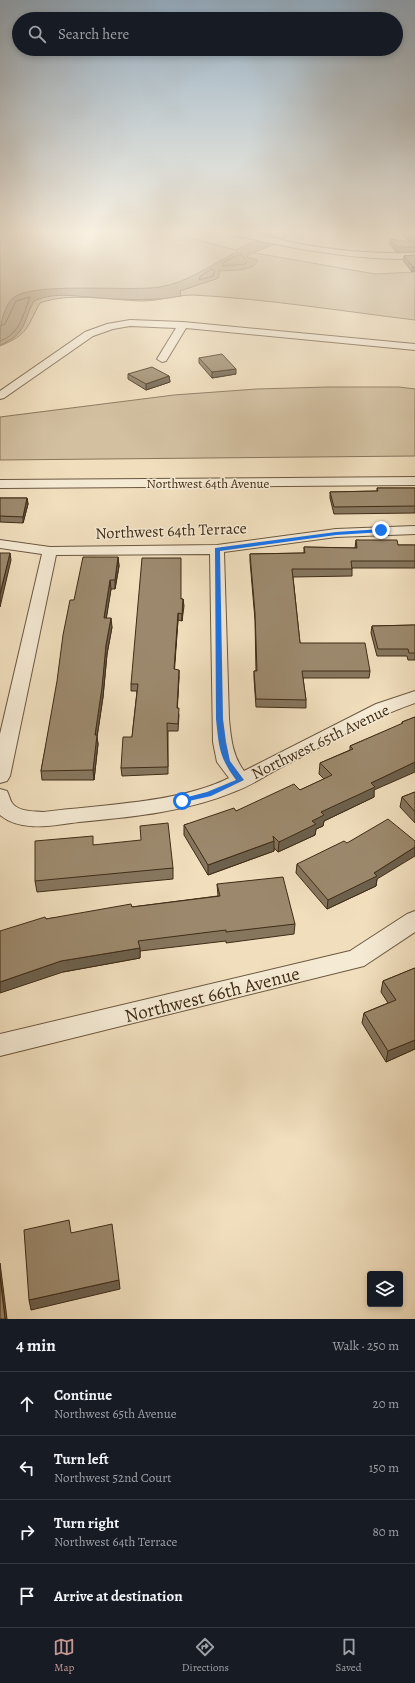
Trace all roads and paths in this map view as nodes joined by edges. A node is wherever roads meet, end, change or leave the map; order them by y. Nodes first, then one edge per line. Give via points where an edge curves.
1 (183, 325) junction
2 (415, 347) edge
3 (162, 359) dead end
4 (0, 396) edge
5 (415, 472) edge
6 (0, 475) edge
7 (415, 481) edge
8 (0, 484) edge
9 (415, 530) edge
10 (0, 544) edge
11 (217, 549) junction
12 (50, 551) junction
13 (415, 697) edge
14 (0, 776) edge
15 (241, 780) junction
16 (0, 796) edge
17 (415, 920) edge
18 (0, 1045) edge

1 - 2 street
1 - 3 street
1 - 4 street via 130,323 88,334
5 - 6 street, Northwest 64th Avenue
7 - 8 street, Northwest 64th Avenue
9 - 11 street, Northwest 64th Terrace via 336,533
10 - 12 street, Northwest 64th Terrace
11 - 12 street, Northwest 64th Terrace
11 - 15 street via 222,742 227,762
12 - 14 street
13 - 15 street, Northwest 65th Avenue via 382,708
15 - 16 street, Northwest 65th Avenue via 209,794 182,801 43,819 26,819 15,815 6,809
17 - 18 street, Northwest 66th Avenue via 356,959

